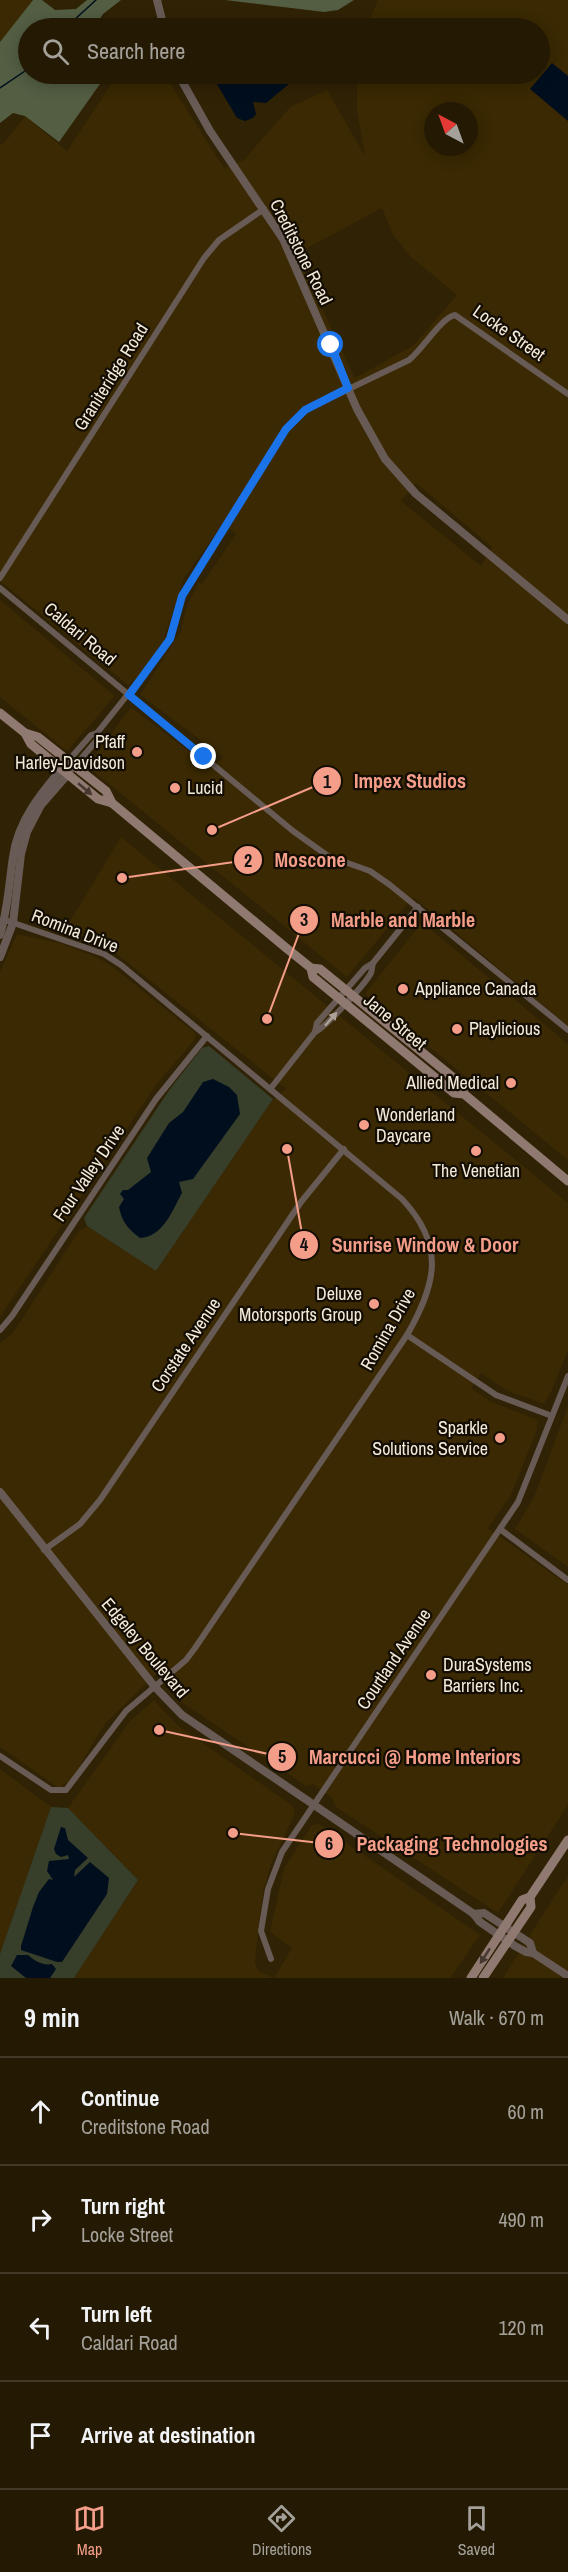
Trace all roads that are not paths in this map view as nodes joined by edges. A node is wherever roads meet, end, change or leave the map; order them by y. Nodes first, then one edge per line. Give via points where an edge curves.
1 (157, 0) edge
2 (162, 18) edge
3 (184, 84) edge
4 (264, 209) junction
5 (348, 388) junction
6 (568, 394) edge
7 (0, 578) edge
8 (0, 588) edge
9 (568, 620) edge
10 (129, 695) junction
11 (0, 713) edge
12 (68, 768) junction
13 (418, 907) junction
14 (5, 920) junction
15 (13, 923) junction
16 (0, 935) edge
17 (0, 957) edge
18 (311, 968) junction
19 (349, 992) junction
20 (342, 1000) junction
21 (568, 1030) edge
22 (207, 1036) junction
23 (271, 1089) junction
24 (464, 1094) junction
25 (344, 1149) junction
26 (568, 1181) edge
27 (0, 1330) edge
28 (407, 1335) junction
29 (568, 1376) edge
30 (552, 1416) junction
31 (0, 1492) edge
32 (500, 1529) junction
33 (44, 1550) junction
34 (568, 1580) edge
35 (155, 1687) junction
36 (0, 1756) edge
37 (312, 1805) junction
38 (568, 1840) edge
39 (531, 1897) junction
40 (502, 1930) junction
41 (512, 1937) junction
42 (271, 1959) dead end
43 (568, 1976) edge
44 (471, 1978) edge
45 (483, 1978) edge

1 - 2 street
3 - 4 street, Creditstone Road via 210,131
4 - 5 street, Creditstone Road via 285,245
4 - 7 street, Graniteridge Road via 219,240 204,258
5 - 6 street, Locke Street via 409,360 448,317 455,315
5 - 9 street, Creditstone Road via 368,432 397,474
5 - 10 street, Locke Street via 305,410 286,429 182,596 165,646
8 - 10 street, Caldari Road
10 - 12 street, Locke Street via 97,733 97,740
10 - 13 street, Caldari Road via 293,831 328,856 370,871
11 - 12 main road, Jane Street via 25,733 38,737
12 - 14 street via 36,799 18,838
12 - 15 street via 27,832
12 - 18 main road, Jane Street via 105,791 112,803
13 - 19 street via 373,963 371,973
13 - 21 street, Caldari Road
14 - 15 street, Romina Drive
14 - 16 street
15 - 17 street
15 - 22 street, Romina Drive via 104,954
18 - 19 main road, Jane Street via 320,969
18 - 20 main road, Jane Street via 313,977
19 - 20 street
19 - 24 main road, Jane Street via 461,1084
20 - 23 street via 317,1023 315,1032
20 - 24 main road, Jane Street via 454,1093
22 - 23 street, Romina Drive
22 - 27 street, Four Valley Drive via 156,1099
23 - 25 street, Romina Drive
24 - 26 main road, Jane Street
25 - 28 street, Romina Drive via 412,1209 431,1249 428,1295
25 - 33 street, Corstate Avenue via 301,1202 100,1500 80,1524
28 - 30 street via 495,1395
28 - 35 street, Romina Drive via 195,1648
29 - 30 street, Courtland Avenue
30 - 32 street, Courtland Avenue via 518,1502
31 - 33 street, Edgeley Boulevard
32 - 34 street
32 - 37 street, Courtland Avenue
33 - 35 street, Edgeley Boulevard
35 - 36 street via 126,1711 66,1790 51,1790
35 - 37 street, Edgeley Boulevard via 195,1725
37 - 40 street, Edgeley Boulevard via 474,1914 480,1922
37 - 42 street, Courtland Avenue via 282,1852 268,1889 261,1930
38 - 39 main road
39 - 40 main road via 522,1900
39 - 41 main road via 531,1907
40 - 41 street, Edgeley Boulevard
40 -> 44 main road
41 - 43 street, Edgeley Boulevard via 526,1952
41 - 45 main road

